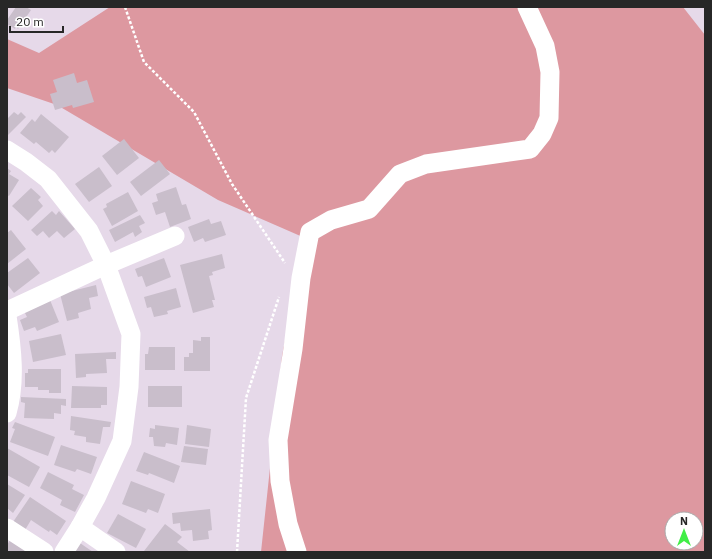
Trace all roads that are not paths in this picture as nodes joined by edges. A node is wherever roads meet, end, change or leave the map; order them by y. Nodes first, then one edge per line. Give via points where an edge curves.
1 (527, 7) edge
2 (7, 150) edge
3 (175, 236) dead end
4 (106, 265) junction
5 (7, 311) edge
6 (7, 316) edge
7 (8, 407) edge
8 (7, 528) edge
9 (80, 528) junction
10 (44, 552) edge
11 (64, 552) edge
12 (116, 552) edge
13 (297, 552) edge

1 - 13 street via 544,46 550,72 549,118 542,134 530,148 426,164 400,174 369,209 331,220 310,232 278,440 280,481 288,524
2 - 4 street via 48,179 89,231
3 - 4 street
4 - 5 street
4 - 9 street via 131,334 130,387 122,441
6 - 7 street via 12,345 12,392
8 - 10 street
9 - 11 street
9 - 12 street

